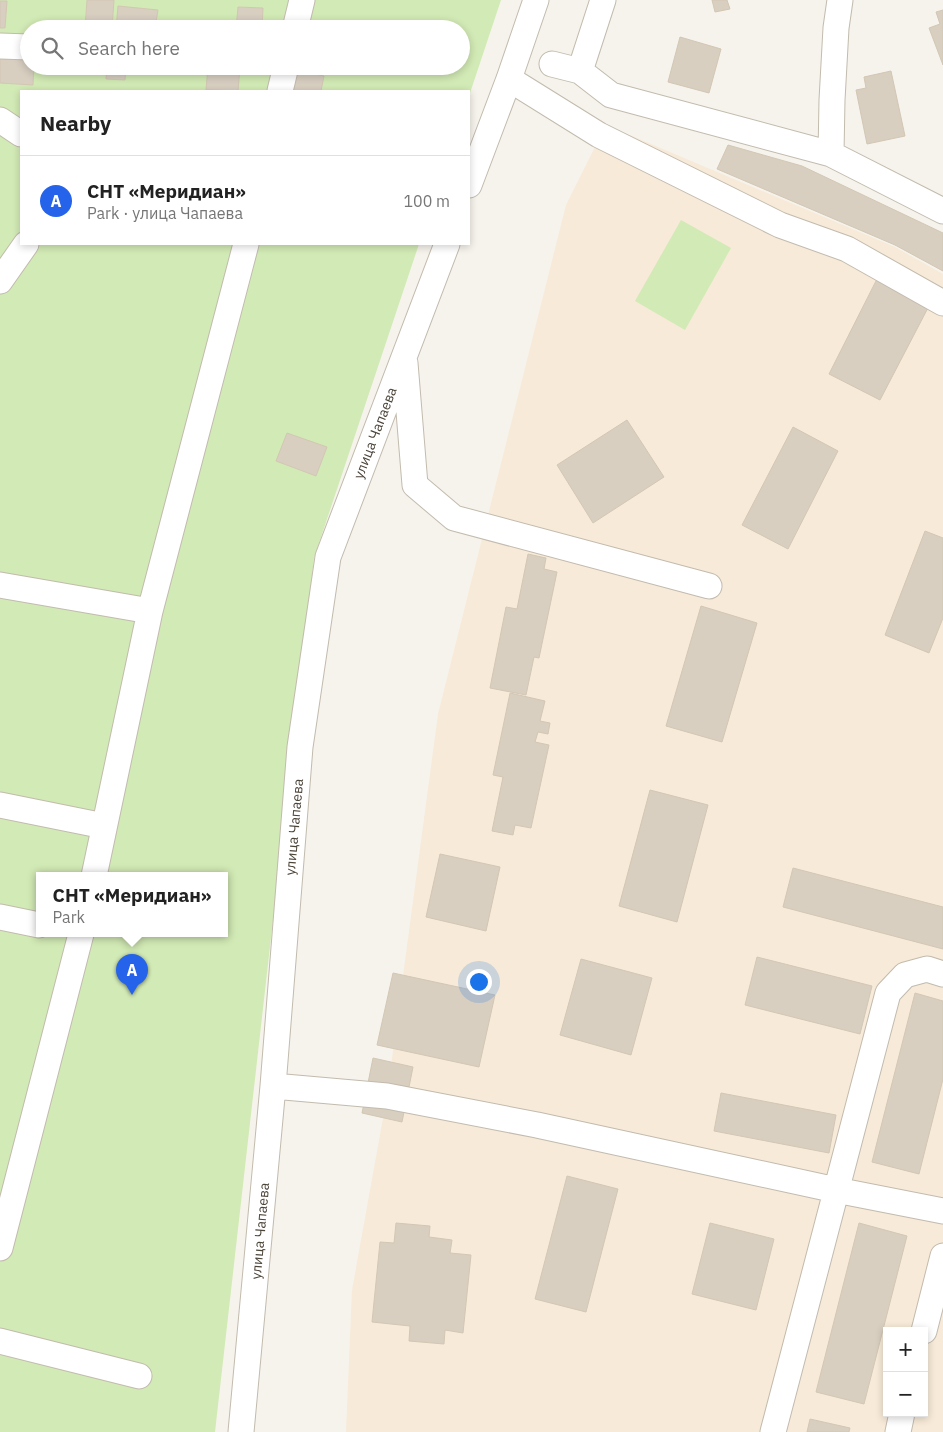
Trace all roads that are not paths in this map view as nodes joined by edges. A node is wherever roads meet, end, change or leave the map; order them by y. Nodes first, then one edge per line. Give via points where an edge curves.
1 (302, 0) edge
2 (536, 0) edge
3 (603, 0) edge
4 (840, 0) edge
5 (297, 20) edge
6 (0, 46) edge
7 (20, 47) edge
8 (552, 64) dead end
9 (580, 71) junction
10 (284, 75) edge
11 (509, 79) junction
12 (280, 90) edge
13 (831, 154) junction
14 (470, 182) edge
15 (942, 205) edge
16 (25, 245) edge
17 (446, 245) edge
18 (238, 247) edge
19 (0, 281) edge
20 (943, 303) edge
21 (404, 356) junction
22 (0, 585) edge
23 (709, 586) dead end
24 (150, 611) junction
25 (0, 805) edge
26 (104, 826) junction
27 (95, 872) edge
28 (0, 917) edge
29 (36, 924) edge
30 (80, 937) edge
31 (943, 974) edge
32 (273, 1086) junction
33 (9, 1172) edge
34 (836, 1190) junction
35 (943, 1211) edge
36 (0, 1248) edge
37 (943, 1256) edge
38 (925, 1327) edge
39 (0, 1341) edge
40 (139, 1376) dead end
41 (901, 1417) edge
42 (241, 1432) edge
43 (773, 1432) edge
44 (898, 1432) edge

1 - 5 street
2 - 11 street
3 - 9 street
4 - 13 street via 832,91
6 - 7 street
8 - 9 street
9 - 13 street via 611,95
10 - 12 street
11 - 14 street
11 - 20 street via 599,135 780,225 847,249
13 - 15 street
16 - 19 street
17 - 21 street, улица Чапаева
18 - 24 street
21 - 23 street via 415,485 454,518
21 - 32 street, улица Чапаева via 328,557 300,747
22 - 24 street
24 - 26 street
25 - 26 street
26 - 27 street
28 - 29 street
30 - 33 street
31 - 34 street via 927,969 905,975 888,993
32 - 34 street via 387,1096
32 - 42 street, улица Чапаева
33 - 36 street
34 - 35 street
34 - 43 street
37 - 38 street
39 - 40 street
41 - 44 street

